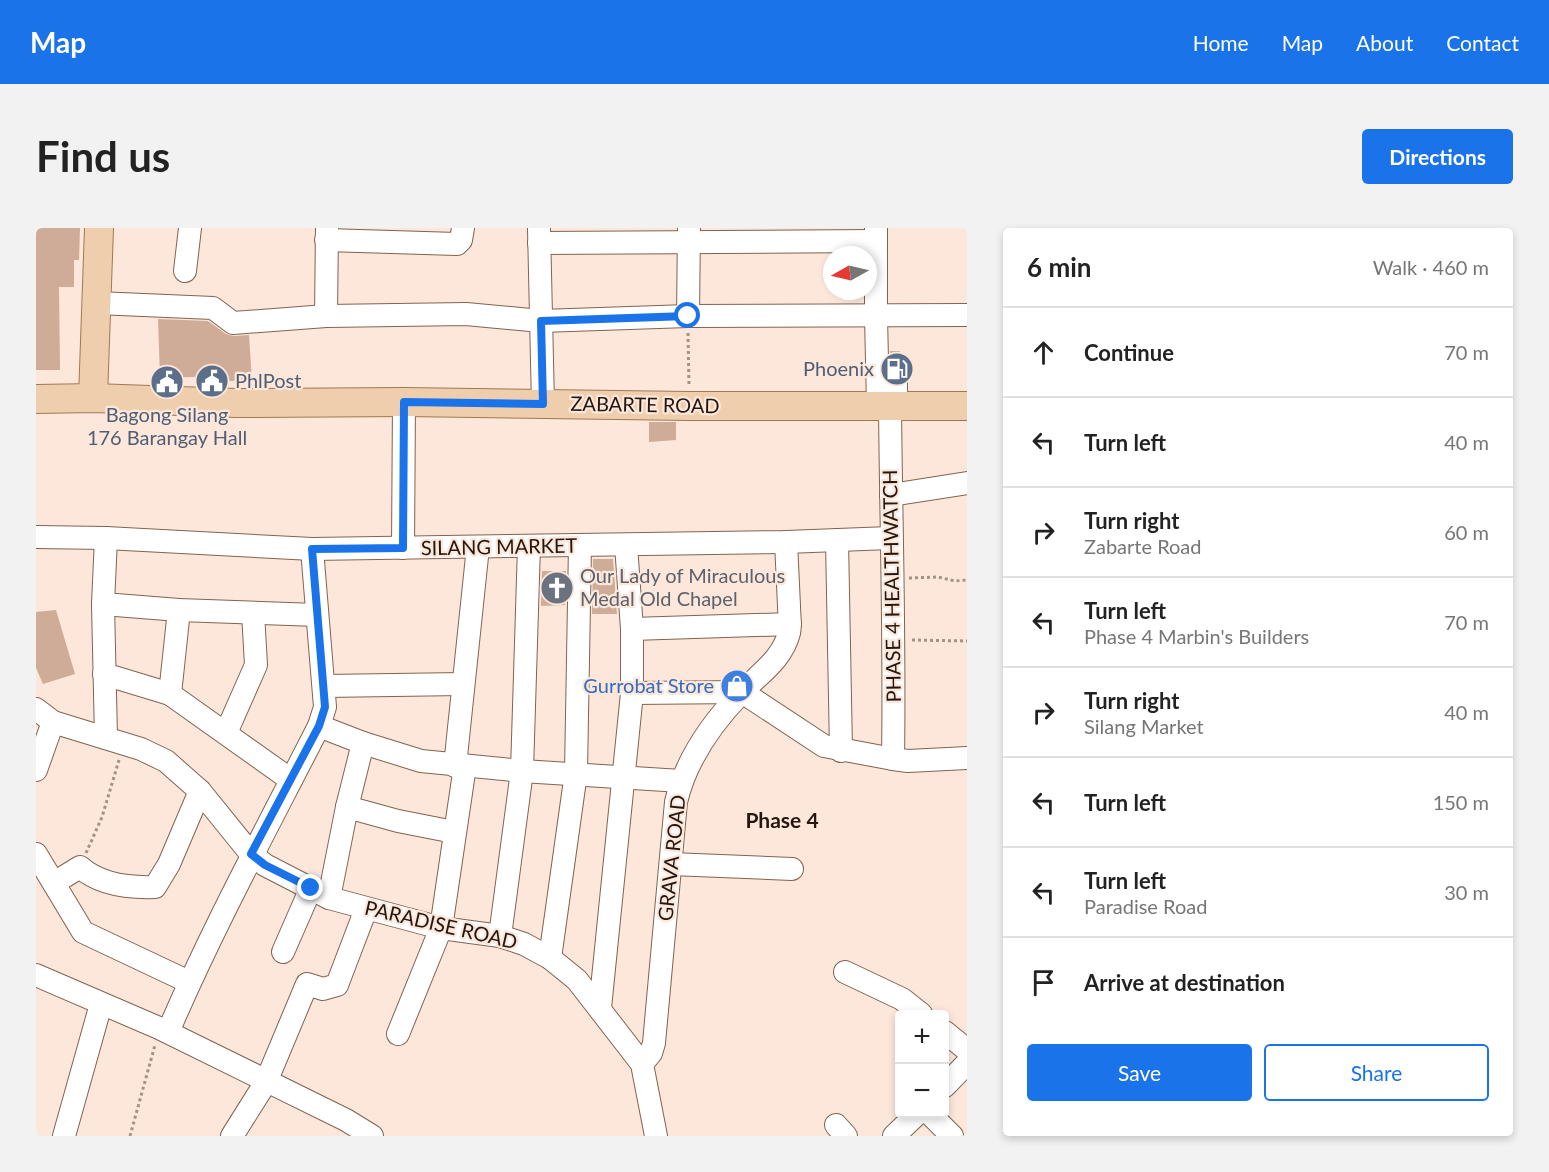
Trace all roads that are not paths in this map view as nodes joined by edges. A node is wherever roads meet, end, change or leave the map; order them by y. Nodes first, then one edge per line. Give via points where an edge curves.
1 (99, 228) edge
2 (190, 228) edge
3 (463, 228) edge
4 (326, 234) edge
5 (876, 234) edge
6 (539, 235) edge
7 (689, 235) edge
8 (407, 236) edge
9 (186, 271) dead end
10 (97, 303) junction
11 (967, 315) edge
12 (326, 316) junction
13 (688, 316) junction
14 (876, 316) junction
15 (541, 321) junction
16 (887, 388) junction
17 (93, 398) junction
18 (36, 399) edge
19 (404, 402) junction
20 (543, 404) junction
21 (967, 406) edge
22 (967, 483) edge
23 (891, 495) junction
24 (36, 537) edge
25 (106, 538) junction
26 (890, 538) junction
27 (837, 540) junction
28 (786, 542) junction
29 (626, 545) junction
30 (529, 546) junction
31 (580, 546) junction
32 (478, 547) junction
33 (403, 548) junction
34 (312, 549) junction
35 (103, 604) junction
36 (179, 610) junction
37 (253, 612) junction
38 (317, 615) junction
39 (790, 624) junction
40 (633, 629) junction
41 (104, 674) junction
42 (463, 684) junction
43 (324, 686) junction
44 (742, 692) junction
45 (632, 693) junction
46 (170, 694) junction
47 (45, 716) edge
48 (319, 726) junction
49 (226, 733) junction
50 (114, 741) junction
51 (363, 743) junction
52 (840, 751) junction
53 (967, 758) edge
54 (897, 759) junction
55 (460, 766) junction
56 (36, 770) edge
57 (522, 771) junction
58 (576, 773) junction
59 (623, 777) junction
60 (291, 780) junction
61 (681, 781) junction
62 (200, 791) junction
63 (347, 807) junction
64 (454, 832) junction
65 (36, 854) edge
66 (251, 854) junction
67 (670, 864) junction
68 (792, 868) dead end
69 (54, 884) junction
70 (320, 893) junction
71 (366, 909) junction
72 (441, 928) junction
73 (500, 936) junction
74 (283, 952) dead end
75 (550, 958) junction
76 (845, 972) dead end
77 (36, 975) edge
78 (189, 982) junction
79 (100, 1004) junction
80 (600, 1008) junction
81 (916, 1010) edge
82 (164, 1030) junction
83 (398, 1034) dead end
84 (949, 1035) edge
85 (967, 1050) edge
86 (967, 1063) edge
87 (642, 1064) junction
88 (266, 1082) junction
89 (949, 1082) edge
90 (912, 1118) edge
91 (935, 1118) edge
92 (241, 1133) edge
93 (369, 1135) edge
94 (64, 1136) edge
95 (656, 1136) edge
96 (894, 1136) edge
97 (952, 1136) edge

1 - 10 main road
2 - 9 street
3 - 8 street via 457,244
4 - 8 street
4 - 12 street
5 - 7 street
5 - 14 street, PHASE 4 HEALTHWATCH
6 - 7 street
6 - 15 street
7 - 13 street
10 - 12 street via 213,308 233,322
10 - 17 main road
11 - 14 street
12 - 15 street via 466,314
13 - 14 street
13 - 15 street
14 - 16 street, PHASE 4 HEALTHWATCH
15 - 20 street
16 - 20 main road, ZABARTE ROAD via 690,406
16 - 21 main road, ZABARTE ROAD
16 - 23 street, PHASE 4 HEALTHWATCH
17 - 18 main road, ZABARTE ROAD
17 - 19 main road, ZABARTE ROAD via 236,403
19 - 20 main road, ZABARTE ROAD
19 - 33 street
22 - 23 street
23 - 26 street, PHASE 4 HEALTHWATCH
24 - 25 street, SILANG MARKET
25 - 34 street, SILANG MARKET
25 - 35 street
26 - 27 street, SILANG MARKET
26 - 54 street, PHASE 4 HEALTHWATCH
27 - 28 street, SILANG MARKET
27 - 52 street
28 - 29 street, SILANG MARKET
28 - 39 street, GRAVA ROAD
29 - 31 street, SILANG MARKET
29 - 40 street
30 - 31 street, SILANG MARKET
30 - 32 street, SILANG MARKET
30 - 57 street
31 - 58 street
32 - 33 street, SILANG MARKET
32 - 42 street
33 - 34 street, SILANG MARKET
34 - 38 street
35 - 36 street
35 - 41 street
36 - 37 street
36 - 46 street
37 - 38 street
37 - 49 street via 256,665
38 - 43 street
39 - 40 street
39 - 44 street, GRAVA ROAD via 784,648
40 - 45 street
41 - 46 street
41 - 50 street
42 - 43 street
42 - 55 street
43 - 48 street via 325,707
44 - 45 street
44 - 52 street via 818,743
44 - 61 street, GRAVA ROAD via 712,725
45 - 59 street
46 - 49 street
47 - 50 street, PARADISE ROAD
47 - 56 street
48 - 51 street
48 - 60 street
49 - 60 street
50 - 62 street, PARADISE ROAD via 153,753
51 - 55 street via 421,761
51 - 63 street
52 - 54 street
53 - 54 street
55 - 57 street
55 - 64 street
57 - 58 street
57 - 73 street
58 - 59 street
58 - 75 street
59 - 61 street
59 - 80 street
60 - 66 street
61 - 67 street, GRAVA ROAD
62 - 66 street, PARADISE ROAD
62 - 69 street via 155,887 130,888 91,877 80,867
63 - 64 street
63 - 70 street
64 - 72 street
65 - 69 street
66 - 70 street, PARADISE ROAD
66 - 78 street
67 - 68 street
67 - 87 street, GRAVA ROAD via 654,1043
69 - 78 street via 87,935
70 - 71 street, PARADISE ROAD
70 - 74 street
71 - 72 street, PARADISE ROAD
71 - 88 street via 337,985 323,990 307,984
72 - 73 street, PARADISE ROAD
72 - 83 street
73 - 75 street, PARADISE ROAD
75 - 80 street, PARADISE ROAD
76 - 81 street via 902,999
77 - 79 street
78 - 82 street
79 - 82 street
79 - 94 street
80 - 87 street, PARADISE ROAD
82 - 88 street
84 - 85 street
86 - 89 street
87 - 95 street, PARADISE ROAD
88 - 92 street
88 - 93 street
90 - 96 street
91 - 97 street

